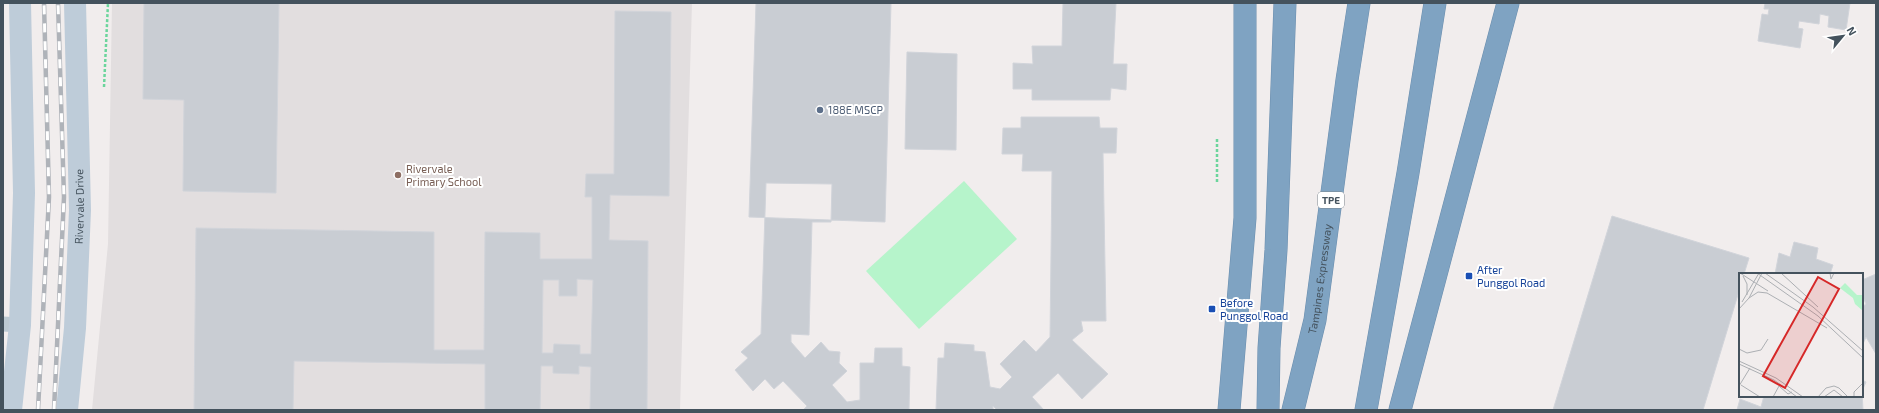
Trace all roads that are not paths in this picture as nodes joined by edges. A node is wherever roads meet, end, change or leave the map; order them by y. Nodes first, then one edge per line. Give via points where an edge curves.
1 (20, 3) edge
2 (75, 3) edge
3 (1245, 3) edge
4 (1285, 3) edge
5 (1360, 3) edge
6 (1435, 3) edge
7 (1508, 3) edge
8 (11, 324) edge
9 (11, 410) edge
10 (67, 410) edge
11 (1229, 410) edge
12 (1268, 410) edge
13 (1293, 410) edge
14 (1366, 410) edge
15 (1400, 410) edge

1 - 8 street via 24,193
2 - 10 street, Rivervale Drive via 80,210 75,328
3 - 11 highway via 1245,218
4 - 12 highway
5 - 13 highway, Tampines Expressway / TPE via 1347,80 1316,320
6 - 14 highway
7 - 15 highway
8 - 9 street

